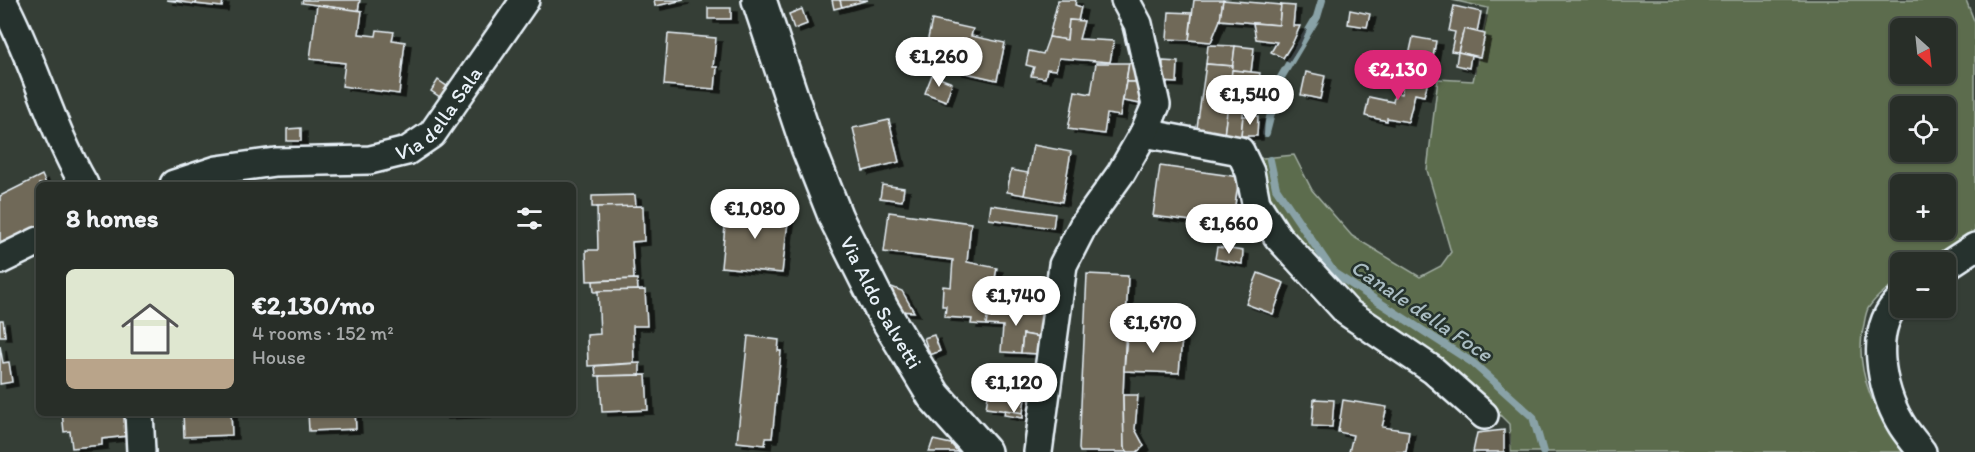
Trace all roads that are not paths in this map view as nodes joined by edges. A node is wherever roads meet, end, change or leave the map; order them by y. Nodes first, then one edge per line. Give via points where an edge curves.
1 (2, 0) edge
2 (525, 0) edge
3 (759, 0) edge
4 (1125, 0) edge
5 (1144, 133) junction
6 (83, 182) edge
7 (180, 182) edge
8 (36, 242) edge
9 (1975, 247) edge
10 (1956, 259) edge
11 (0, 260) edge
12 (1890, 315) edge
13 (1484, 415) dead end
14 (139, 416) edge
15 (141, 452) edge
16 (984, 452) edge
17 (1038, 452) edge
18 (1922, 452) edge

1 - 6 street
2 - 7 street, Via della Sala via 432,134 407,151 370,160 275,162 218,170
3 - 16 street, Via Aldo Salvetti via 836,218 881,308 934,396
4 - 5 street via 1138,24 1156,105
5 - 13 street via 1240,151 1250,172 1256,203 1278,237 1347,312 1433,370
5 - 17 street via 1083,226 1063,265
8 - 11 street
9 - 10 street
12 - 18 street via 1880,338 1884,384 1900,422
14 - 15 street

